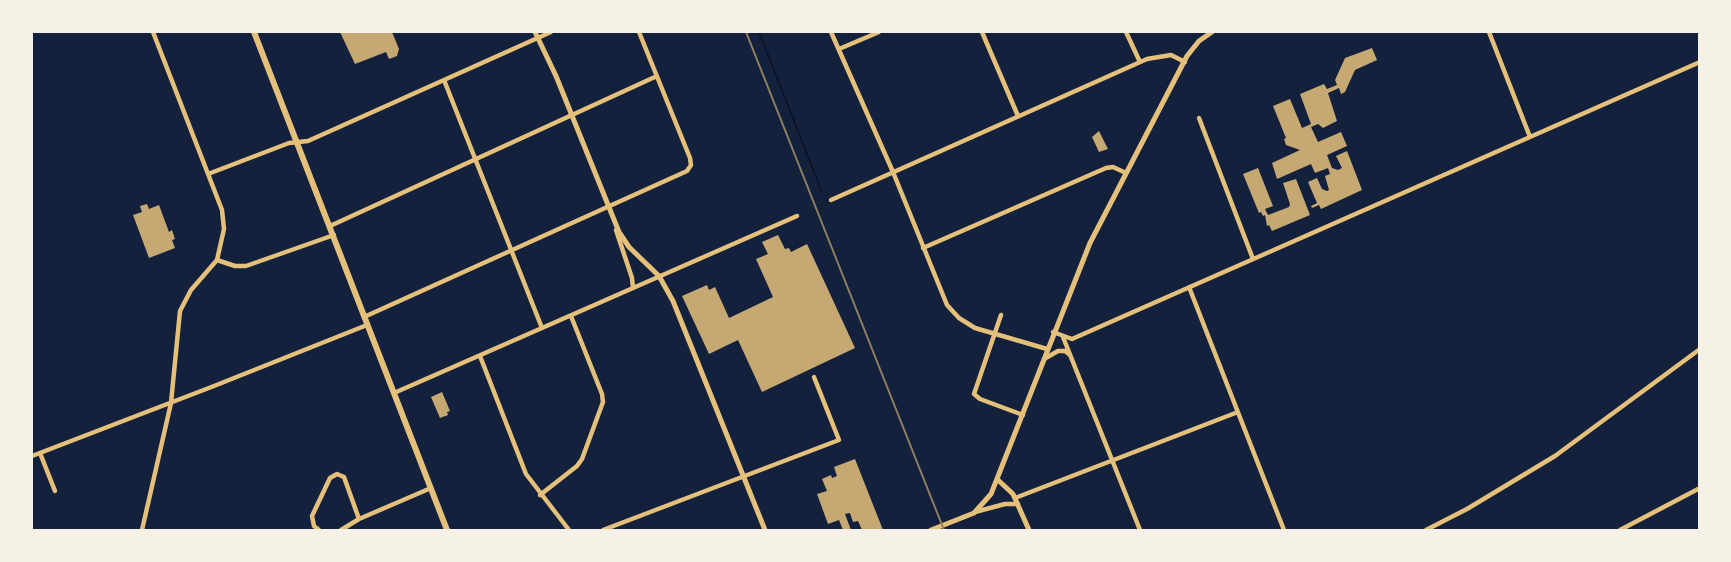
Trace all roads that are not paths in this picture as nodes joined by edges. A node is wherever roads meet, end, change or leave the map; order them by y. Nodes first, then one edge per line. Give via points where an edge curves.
1 (153, 32) edge
2 (254, 32) edge
3 (551, 32) edge
4 (639, 32) edge
5 (831, 32) edge
6 (879, 32) edge
7 (982, 32) edge
8 (1126, 32) edge
9 (1212, 32) edge
10 (1489, 32) edge
11 (536, 34) edge
12 (839, 50) junction
13 (1140, 62) junction
14 (1185, 62) junction
15 (1699, 62) edge
16 (657, 76) junction
17 (444, 80) junction
18 (571, 114) junction
19 (1018, 116) junction
20 (1199, 118) dead end
21 (1530, 137) junction
22 (297, 141) junction
23 (476, 159) junction
24 (893, 172) junction
25 (1126, 173) junction
26 (208, 174) junction
27 (831, 200) dead end
28 (608, 207) junction
29 (797, 216) dead end
30 (330, 226) junction
31 (615, 226) junction
32 (334, 235) junction
33 (923, 248) junction
34 (511, 251) junction
35 (1253, 259) junction
36 (216, 260) junction
37 (659, 276) junction
38 (1189, 287) junction
39 (633, 288) junction
40 (1001, 315) dead end
41 (571, 316) junction
42 (364, 317) junction
43 (367, 325) junction
44 (542, 328) junction
45 (1053, 332) junction
46 (994, 334) junction
47 (1063, 337) junction
48 (1047, 349) junction
49 (1699, 349) edge
50 (1070, 355) junction
51 (480, 356) junction
52 (1044, 359) junction
53 (814, 377) dead end
54 (393, 393) junction
55 (171, 402) junction
56 (1238, 412) junction
57 (1023, 415) junction
58 (40, 453) junction
59 (32, 456) edge
60 (1112, 460) junction
61 (743, 476) junction
62 (998, 480) junction
63 (431, 488) junction
64 (1699, 488) edge
65 (55, 491) dead end
66 (540, 495) junction
67 (1017, 501) junction
68 (974, 513) junction
69 (359, 519) junction
70 (142, 530) edge
71 (319, 530) edge
72 (341, 530) edge
73 (447, 530) edge
74 (569, 530) edge
75 (603, 530) edge
76 (765, 530) edge
77 (931, 530) edge
78 (1029, 530) edge
79 (1140, 530) edge
80 (1284, 530) edge
81 (1426, 530) edge
82 (1619, 530) edge

1 - 26 street
2 - 22 main road
3 - 11 street
4 - 16 street
5 - 12 street
6 - 12 street
7 - 19 street
8 - 13 street
9 - 14 main road
10 - 21 street
11 - 17 street
11 - 18 main road
12 - 24 street
13 - 14 street via 1175,55
13 - 19 street
14 - 25 main road
15 - 21 street
16 - 18 street
16 - 28 street via 691,165 682,174
17 - 22 street via 308,141
17 - 23 street
18 - 23 street
18 - 28 main road
19 - 24 street
20 - 35 street
21 - 35 street
22 - 26 street
22 - 30 main road
23 - 30 street
23 - 34 street
24 - 27 street
24 - 33 street
25 - 33 street via 1106,168
25 - 45 main road via 1084,254
26 - 36 street via 224,224
28 - 31 main road
28 - 34 street
29 - 37 street
30 - 32 main road
31 - 37 main road
31 - 39 street
32 - 36 street via 246,266
32 - 42 main road
33 - 46 street via 950,309 966,323
34 - 42 street
34 - 44 street
35 - 38 street
36 - 55 street via 180,311
37 - 39 street
37 - 61 main road
38 - 47 street via 1072,339
38 - 56 street
39 - 41 street
40 - 46 street
41 - 44 street
41 - 66 street via 603,402 582,459
42 - 43 main road
43 - 54 main road
43 - 55 street
44 - 51 street
45 - 47 street
45 - 48 main road
46 - 48 street
46 - 57 street via 974,394
47 - 50 street
48 - 52 main road
49 - 81 street via 1555,456
50 - 52 street via 1059,351
50 - 60 street
51 - 54 street
51 - 66 street via 522,466
52 - 57 main road
53 - 61 street via 839,440
54 - 63 main road
55 - 58 street
55 - 70 street
56 - 60 street
56 - 80 street
57 - 62 main road
58 - 59 street
58 - 65 street
60 - 67 street
60 - 79 street
61 - 75 street
61 - 76 main road
62 - 67 main road
62 - 68 main road
63 - 69 street
63 - 73 main road
64 - 82 street
66 - 74 street
67 - 68 street
67 - 78 main road
68 - 77 main road
69 - 71 street via 344,477 335,474 312,516
69 - 72 street

